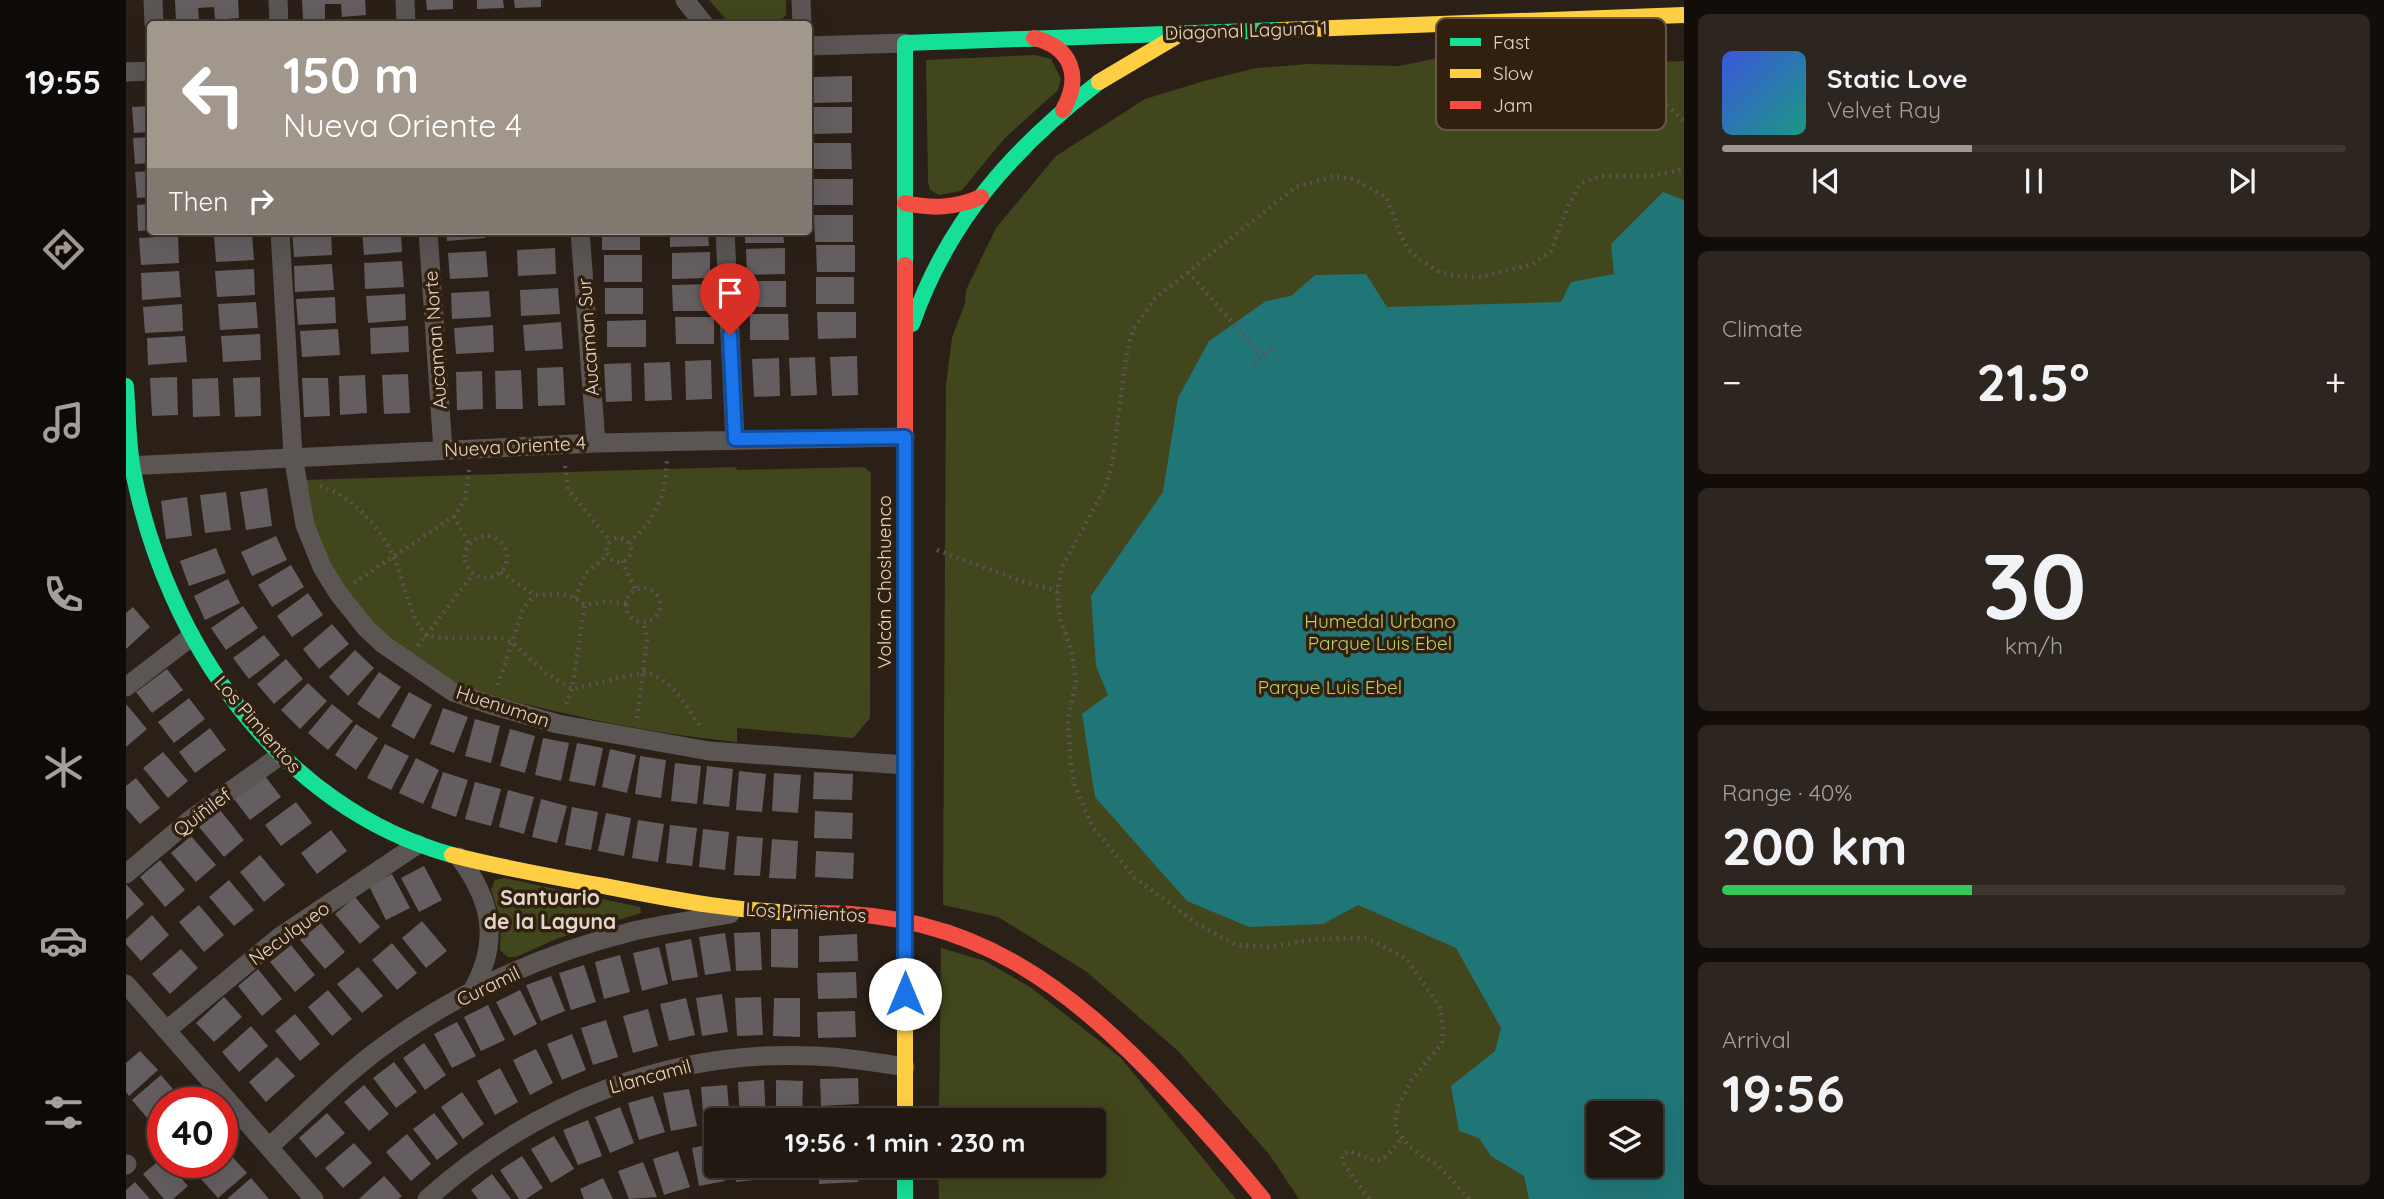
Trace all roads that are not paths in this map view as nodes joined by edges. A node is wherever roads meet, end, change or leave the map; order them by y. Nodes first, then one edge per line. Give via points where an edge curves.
1 (153, 0) edge
2 (278, 0) edge
3 (405, 0) edge
4 (685, 0) edge
5 (801, 0) edge
6 (1684, 15) edge
7 (1601, 18) edge
8 (154, 21) edge
9 (279, 21) edge
10 (406, 21) edge
11 (702, 21) edge
12 (802, 21) edge
13 (1436, 24) edge
14 (1184, 33) junction
15 (1028, 38) junction
16 (905, 43) junction
17 (812, 46) edge
18 (147, 71) edge
19 (126, 72) edge
20 (1061, 112) junction
21 (981, 197) junction
22 (905, 203) junction
23 (280, 235) edge
24 (428, 235) edge
25 (580, 235) edge
26 (725, 235) edge
27 (905, 351) junction
28 (126, 386) edge
29 (905, 437) junction
30 (735, 439) junction
31 (596, 443) junction
32 (443, 450) junction
33 (299, 456) junction
34 (129, 465) edge
35 (133, 503) edge
36 (191, 637) junction
37 (126, 687) edge
38 (281, 755) junction
39 (905, 765) junction
40 (418, 844) junction
41 (459, 857) junction
42 (126, 874) edge
43 (751, 911) junction
44 (906, 920) junction
45 (126, 984) edge
46 (471, 993) junction
47 (167, 1030) junction
48 (905, 1067) junction
49 (905, 1108) edge
50 (269, 1147) junction
51 (905, 1178) edge
52 (314, 1199) edge
53 (427, 1199) edge
54 (905, 1199) edge
55 (1263, 1199) edge

1 - 8 street
2 - 9 street
3 - 10 street
4 - 11 street
5 - 12 street
6 - 7 street, Diagonal Laguna 1
13 - 14 street, Diagonal Laguna 1
14 - 15 street, Diagonal Laguna 1
14 - 20 street via 1132,59
15 - 16 street, Diagonal Laguna 1
15 - 20 street via 1050,43 1067,57 1072,68 1073,91
16 - 17 street, Diagonal Laguna 1
16 - 22 street, Volcán Choshuenco
18 - 19 street
20 - 21 street
21 - 22 street via 941,208
21 - 27 street via 933,271
22 - 27 street, Volcán Choshuenco
23 - 33 street, Huenuman
24 - 32 street, Aucaman Norte
25 - 31 street, Aucaman Sur
26 - 30 street
27 - 29 street, Volcán Choshuenco
28 - 34 street, Los Pimientos
29 - 30 street, Nueva Oriente 4
29 - 39 street, Volcán Choshuenco
30 - 31 street, Nueva Oriente 4
31 - 32 street, Nueva Oriente 4
32 - 33 street, Nueva Oriente 4
33 - 34 street, Nueva Oriente 4
33 - 39 street, Huenuman via 304,525 338,593 366,628 406,662 453,692 558,724 709,751
34 - 35 street, Los Pimientos
35 - 36 street, Los Pimientos
36 - 37 street
36 - 38 street, Los Pimientos via 229,696
38 - 40 street, Los Pimientos via 355,813
38 - 42 street, Quiñilef via 191,819
39 - 44 street, Volcán Choshuenco
40 - 41 street, Los Pimientos
40 - 47 street, Neculqueo via 278,938
41 - 43 street, Los Pimientos
41 - 46 street via 474,877 489,920 487,958
43 - 44 street, Los Pimientos via 865,914
43 - 46 street, Curamil via 591,943
44 - 48 street, Volcán Choshuenco
44 - 55 street, Los Pimientos via 992,949 1065,995 1163,1086
45 - 47 street
46 - 50 street, Curamil via 388,1043
47 - 50 street
48 - 49 street, Volcán Choshuenco
48 - 53 street, Llancamil via 773,1055 646,1074 530,1123
50 - 52 street
51 - 54 street

